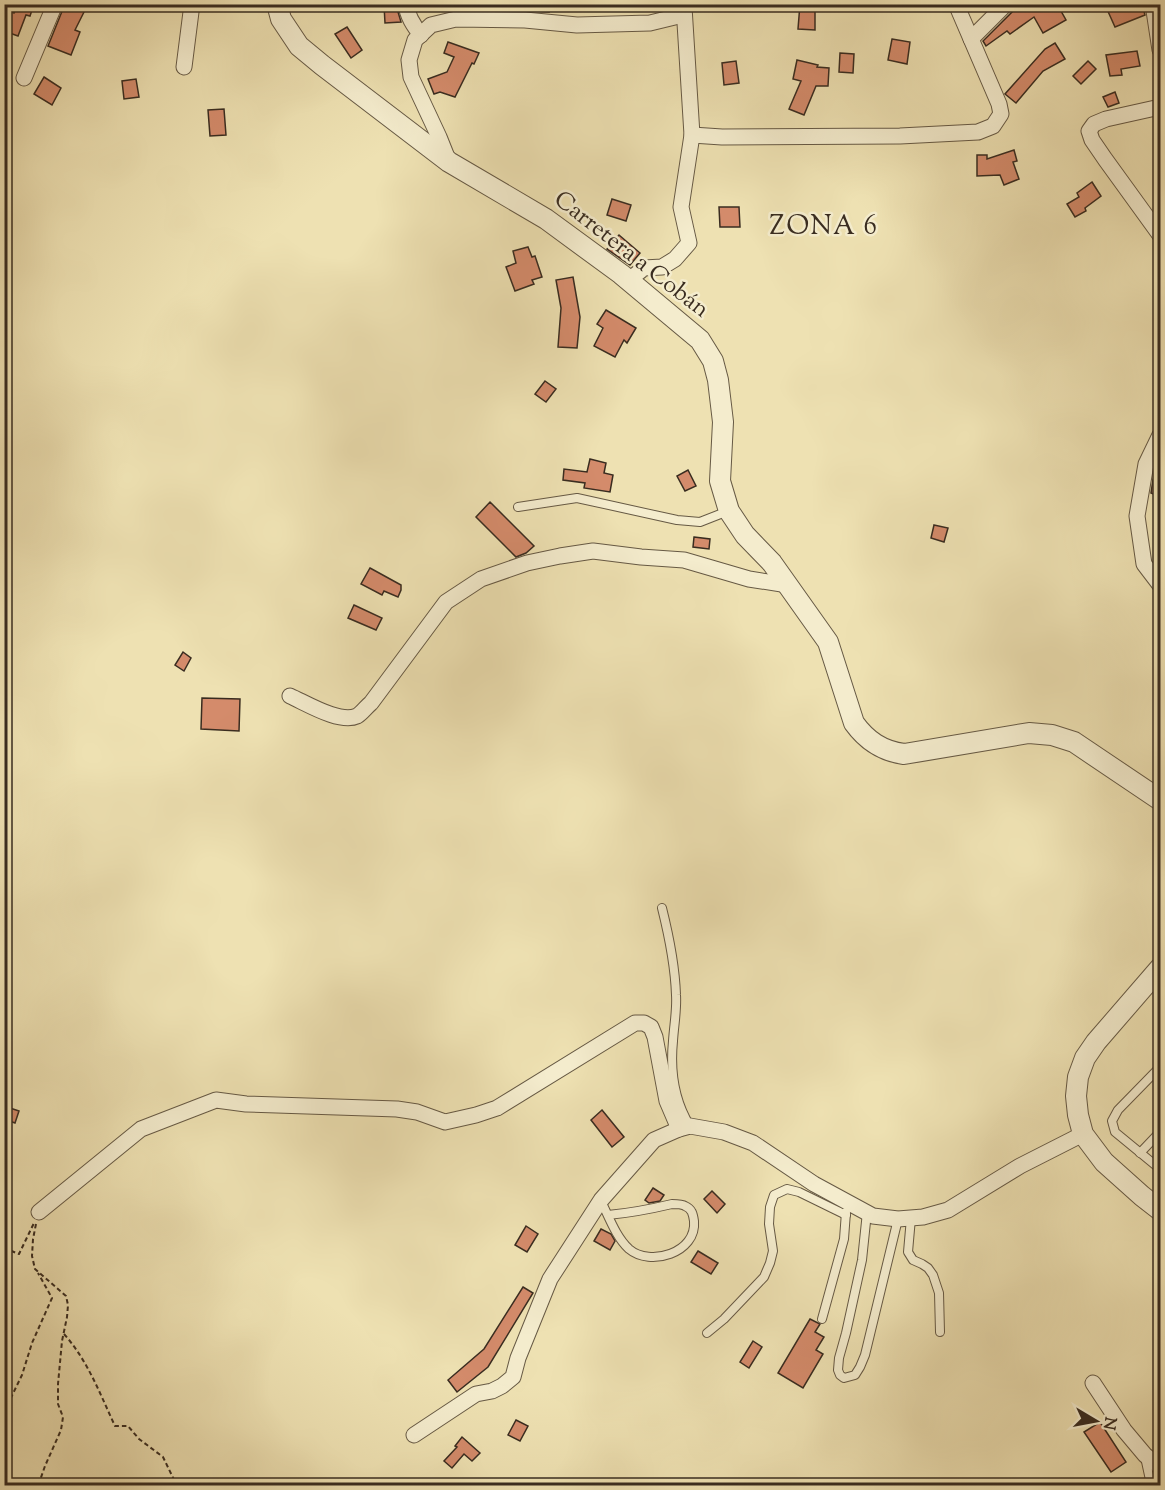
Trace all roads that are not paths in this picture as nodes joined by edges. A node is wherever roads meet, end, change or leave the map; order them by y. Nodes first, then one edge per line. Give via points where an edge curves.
1 (55, 4) edge
2 (192, 4) edge
3 (277, 4) edge
4 (406, 4) edge
5 (956, 4) edge
6 (1006, 4) edge
7 (1153, 4) edge
8 (683, 10) edge
9 (501, 12) edge
10 (421, 35) junction
11 (971, 39) junction
12 (1161, 50) edge
13 (184, 67) dead end
14 (24, 78) dead end
15 (1161, 107) edge
16 (692, 135) junction
17 (449, 162) junction
18 (1161, 235) edge
19 (629, 280) junction
20 (1161, 435) edge
21 (518, 507) dead end
22 (729, 511) junction
23 (788, 585) junction
24 (1161, 585) edge
25 (290, 696) dead end
26 (1161, 800) edge
27 (662, 908) dead end
28 (1161, 968) edge
29 (1161, 1067) edge
30 (684, 1127) junction
31 (1161, 1132) edge
32 (1083, 1134) junction
33 (1140, 1153) junction
34 (1161, 1169) edge
35 (601, 1200) junction
36 (847, 1209) junction
37 (1161, 1210) edge
38 (39, 1212) road end
39 (867, 1212) junction
40 (608, 1215) junction
41 (904, 1218) junction
42 (822, 1319) dead end
43 (940, 1332) dead end
44 (707, 1333) dead end
45 (1093, 1383) dead end
46 (414, 1435) dead end
47 (1145, 1455) junction
48 (1161, 1467) edge
49 (1153, 1485) edge

1 - 14 street
2 - 13 street
3 - 17 street, Carretera a Cobán via 281,19 299,46
4 - 10 street
5 - 11 street
6 - 11 street
7 - 12 street
8 - 9 street via 650,23 577,25
8 - 16 street
9 - 10 street via 431,25
10 - 17 street via 415,40 409,60 411,77
11 - 16 street via 1001,114 993,126 978,132 900,136
15 - 18 street via 1106,119 1089,130 1105,159
16 - 19 street via 681,207 689,243 675,259 662,267 644,268
17 - 19 street, Carretera a Cobán via 546,219
19 - 22 street, Carretera a Cobán via 700,340 713,361 723,422 720,481
20 - 24 street via 1146,464 1137,516 1144,564
21 - 22 lane via 577,498 700,522
22 - 23 street, Carretera a Cobán
23 - 25 street via 749,579 684,560 593,551 527,563 481,579 447,602 357,716 344,719
23 - 26 street, Carretera a Cobán via 828,642 854,723 880,748 904,754 1029,733 1052,735 1074,742
27 - 30 lane via 670,936 676,993 672,1069
28 - 32 street via 1085,1058 1076,1096
29 - 33 lane via 1112,1121 1115,1132
30 - 35 street via 654,1140
30 - 36 street via 724,1132 753,1143
30 - 38 street via 667,1101 651,1027 635,1023 497,1108 445,1122 397,1109 216,1100 141,1129
31 - 33 lane
32 - 37 street via 1104,1162
32 - 41 street via 1020,1166 948,1210
33 - 34 lane
35 - 40 lane
35 - 46 street via 550,1279 513,1377 492,1391 476,1394
36 - 39 street
36 - 42 lane via 844,1239
36 - 44 lane via 787,1189 774,1195 769,1224 773,1251 764,1276
39 - 41 street
39 - 41 lane via 862,1260 839,1358 838,1370 844,1378 855,1375 865,1354
40 - 40 lane via 629,1249 642,1257 665,1256 682,1248 693,1235 692,1212 684,1205
41 - 43 lane via 908,1252 913,1260 928,1268 939,1293
45 - 47 street
47 - 48 street
47 - 49 lane

